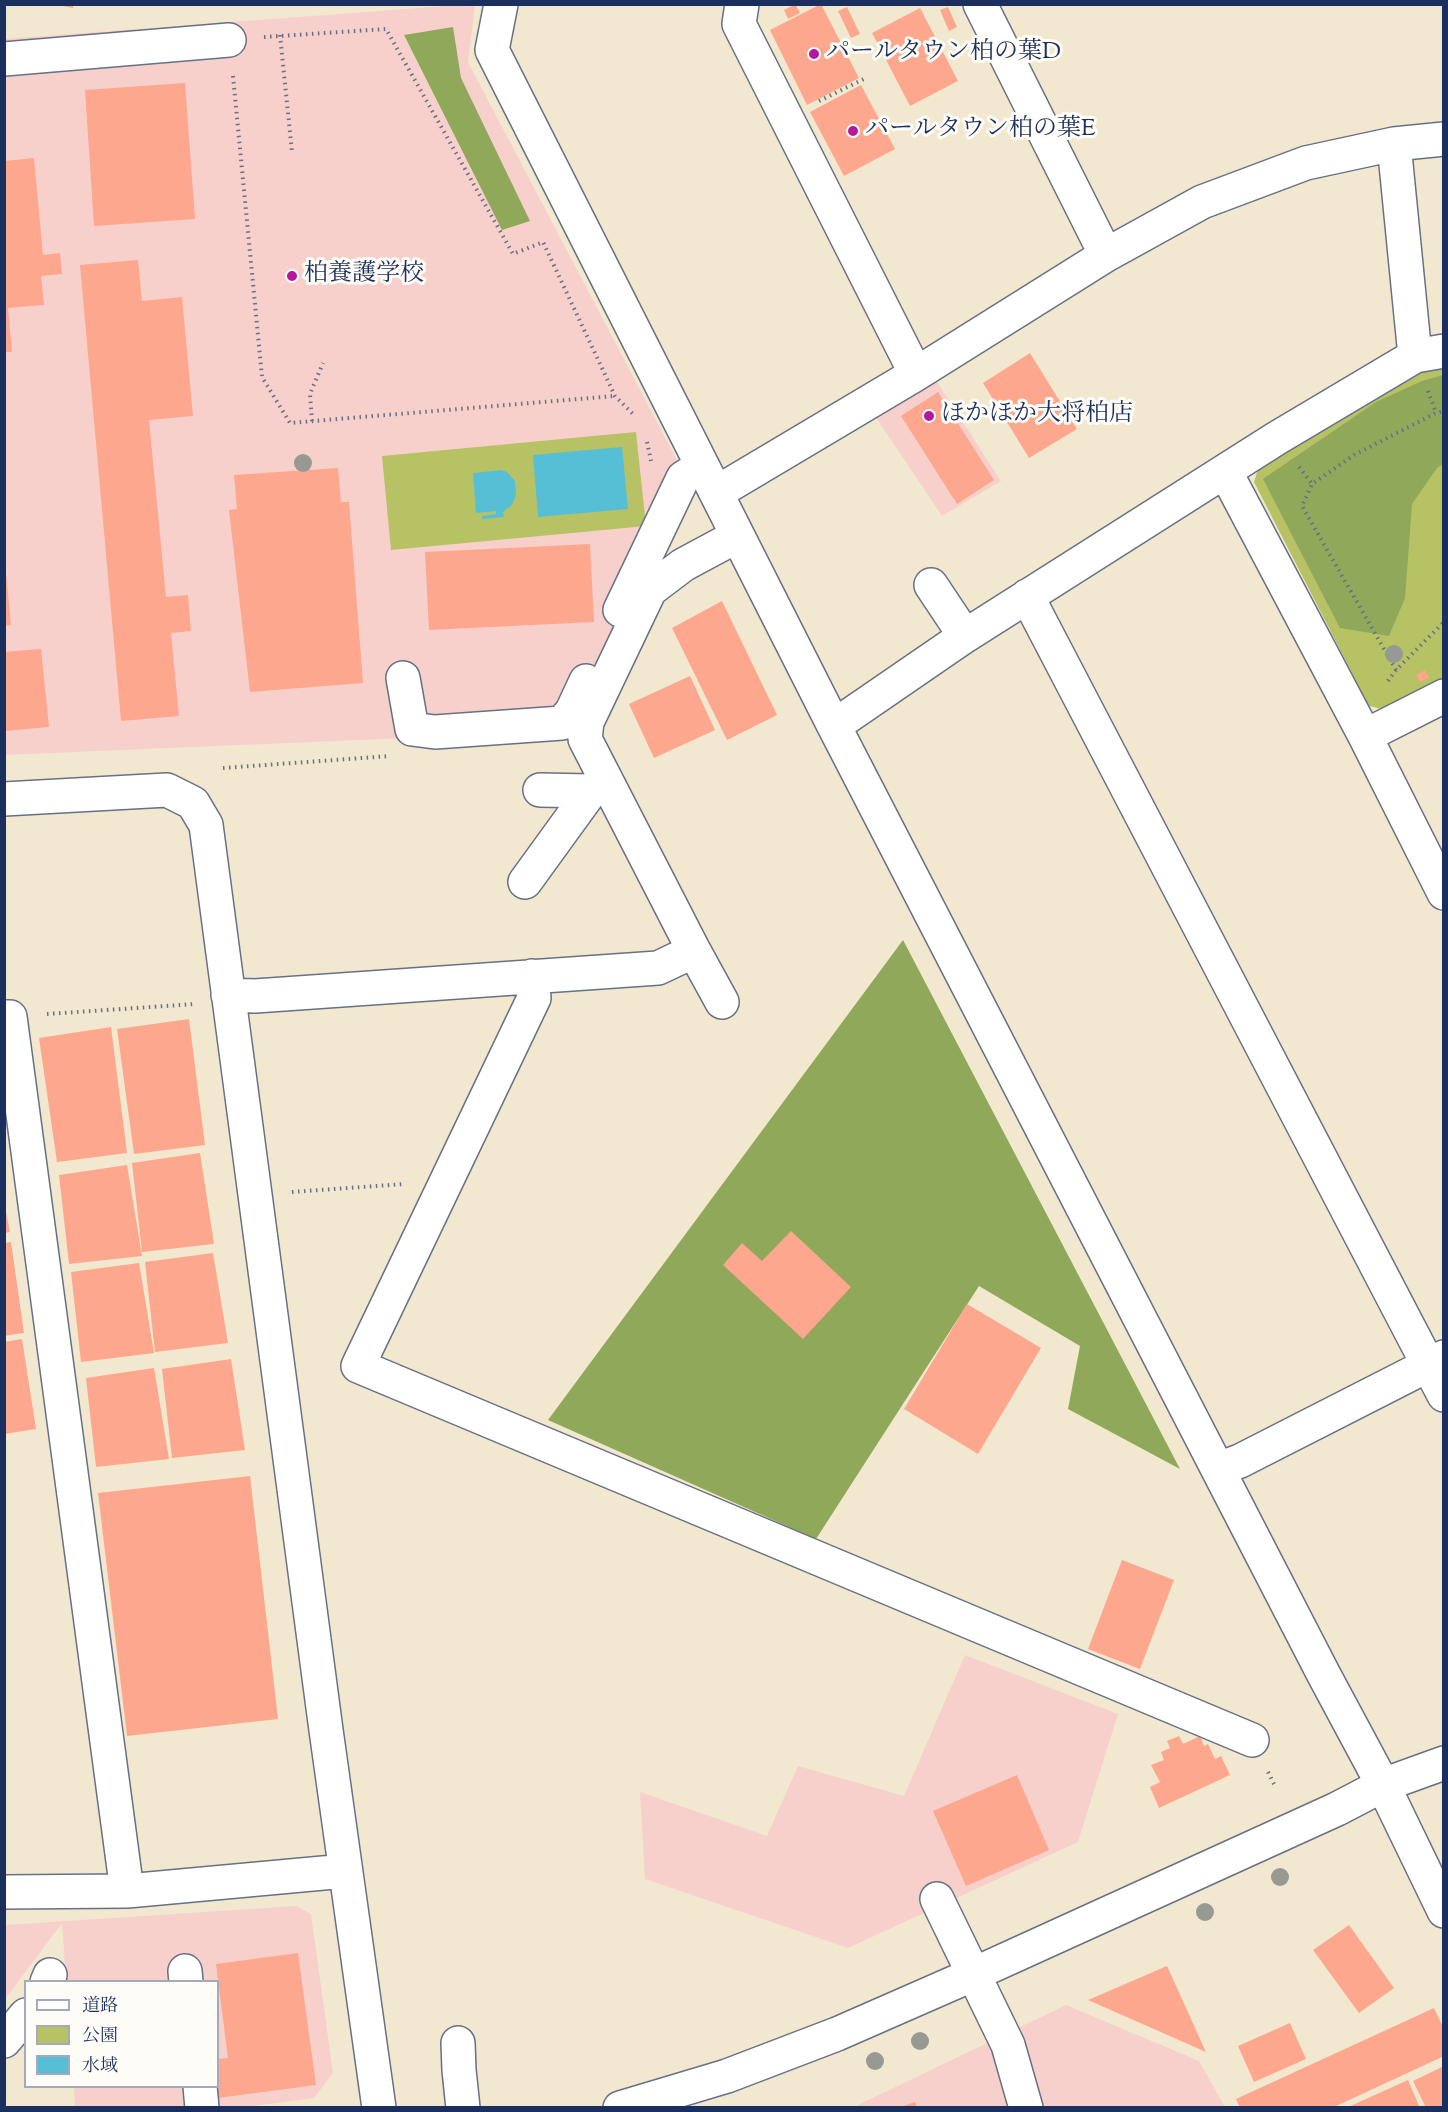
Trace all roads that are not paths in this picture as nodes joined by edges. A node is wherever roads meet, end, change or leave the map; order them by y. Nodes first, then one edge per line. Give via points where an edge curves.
1 (501, 4) edge
2 (742, 4) edge
3 (980, 4) edge
4 (230, 40) road end
5 (4, 59) edge
6 (1443, 139) edge
7 (1394, 144) junction
8 (1106, 255) junction
9 (1429, 354) edge
10 (916, 374) junction
11 (1225, 471) junction
12 (709, 480) junction
13 (737, 536) junction
14 (931, 585) dead end
15 (1027, 596) junction
16 (965, 636) junction
17 (403, 678) dead end
18 (1443, 696) edge
19 (834, 726) junction
20 (1365, 736) junction
21 (598, 785) junction
22 (540, 790) dead end
23 (4, 799) edge
24 (525, 882) dead end
25 (1443, 893) edge
26 (694, 951) junction
27 (532, 976) junction
28 (228, 995) junction
29 (722, 1002) dead end
30 (7, 1017) edge
31 (1436, 1361) edge
32 (1443, 1395) edge
33 (1218, 1469) junction
34 (1252, 1740) dead end
35 (1443, 1763) edge
36 (1383, 1785) junction
37 (345, 1871) junction
38 (127, 1891) junction
39 (4, 1892) edge
40 (937, 1899) dead end
41 (1443, 1911) edge
42 (974, 1974) junction
43 (24, 2017) edge
44 (4, 2041) edge
45 (458, 2043) dead end
46 (200, 2088) edge
47 (202, 2108) edge
48 (379, 2108) edge
49 (463, 2108) edge
50 (620, 2108) edge
51 (1026, 2108) edge

1 - 12 street via 492,50
2 - 10 street via 739,24 786,118 839,195
3 - 8 street via 1015,106
4 - 5 street
6 - 7 street
7 - 8 street via 1306,163 1202,202
7 - 9 street
8 - 10 street
9 - 11 street
10 - 12 street
11 - 15 street
11 - 20 street
12 - 13 street
12 - 17 street via 683,478 572,711 562,723 435,732 412,729
13 - 19 street
13 - 21 street via 683,565 650,590 587,722 585,739
14 - 16 street
15 - 16 street
15 - 31 street
16 - 19 street
18 - 20 street
19 - 33 street
20 - 25 street
21 - 22 street
21 - 24 street
21 - 26 street
23 - 28 street via 167,790 193,803 206,825
26 - 27 street via 658,968
26 - 29 street
27 - 28 street
27 - 34 street via 534,999 358,1366 961,1613
28 - 37 street
30 - 38 street
31 - 32 street
31 - 33 street
33 - 36 street
35 - 36 street
36 - 41 street
36 - 42 street
37 - 38 street
37 - 48 street
38 - 39 street
40 - 42 street
42 - 50 street via 837,2034 727,2076
42 - 51 street via 1008,2045
43 - 44 street
45 - 49 street
46 - 47 street

